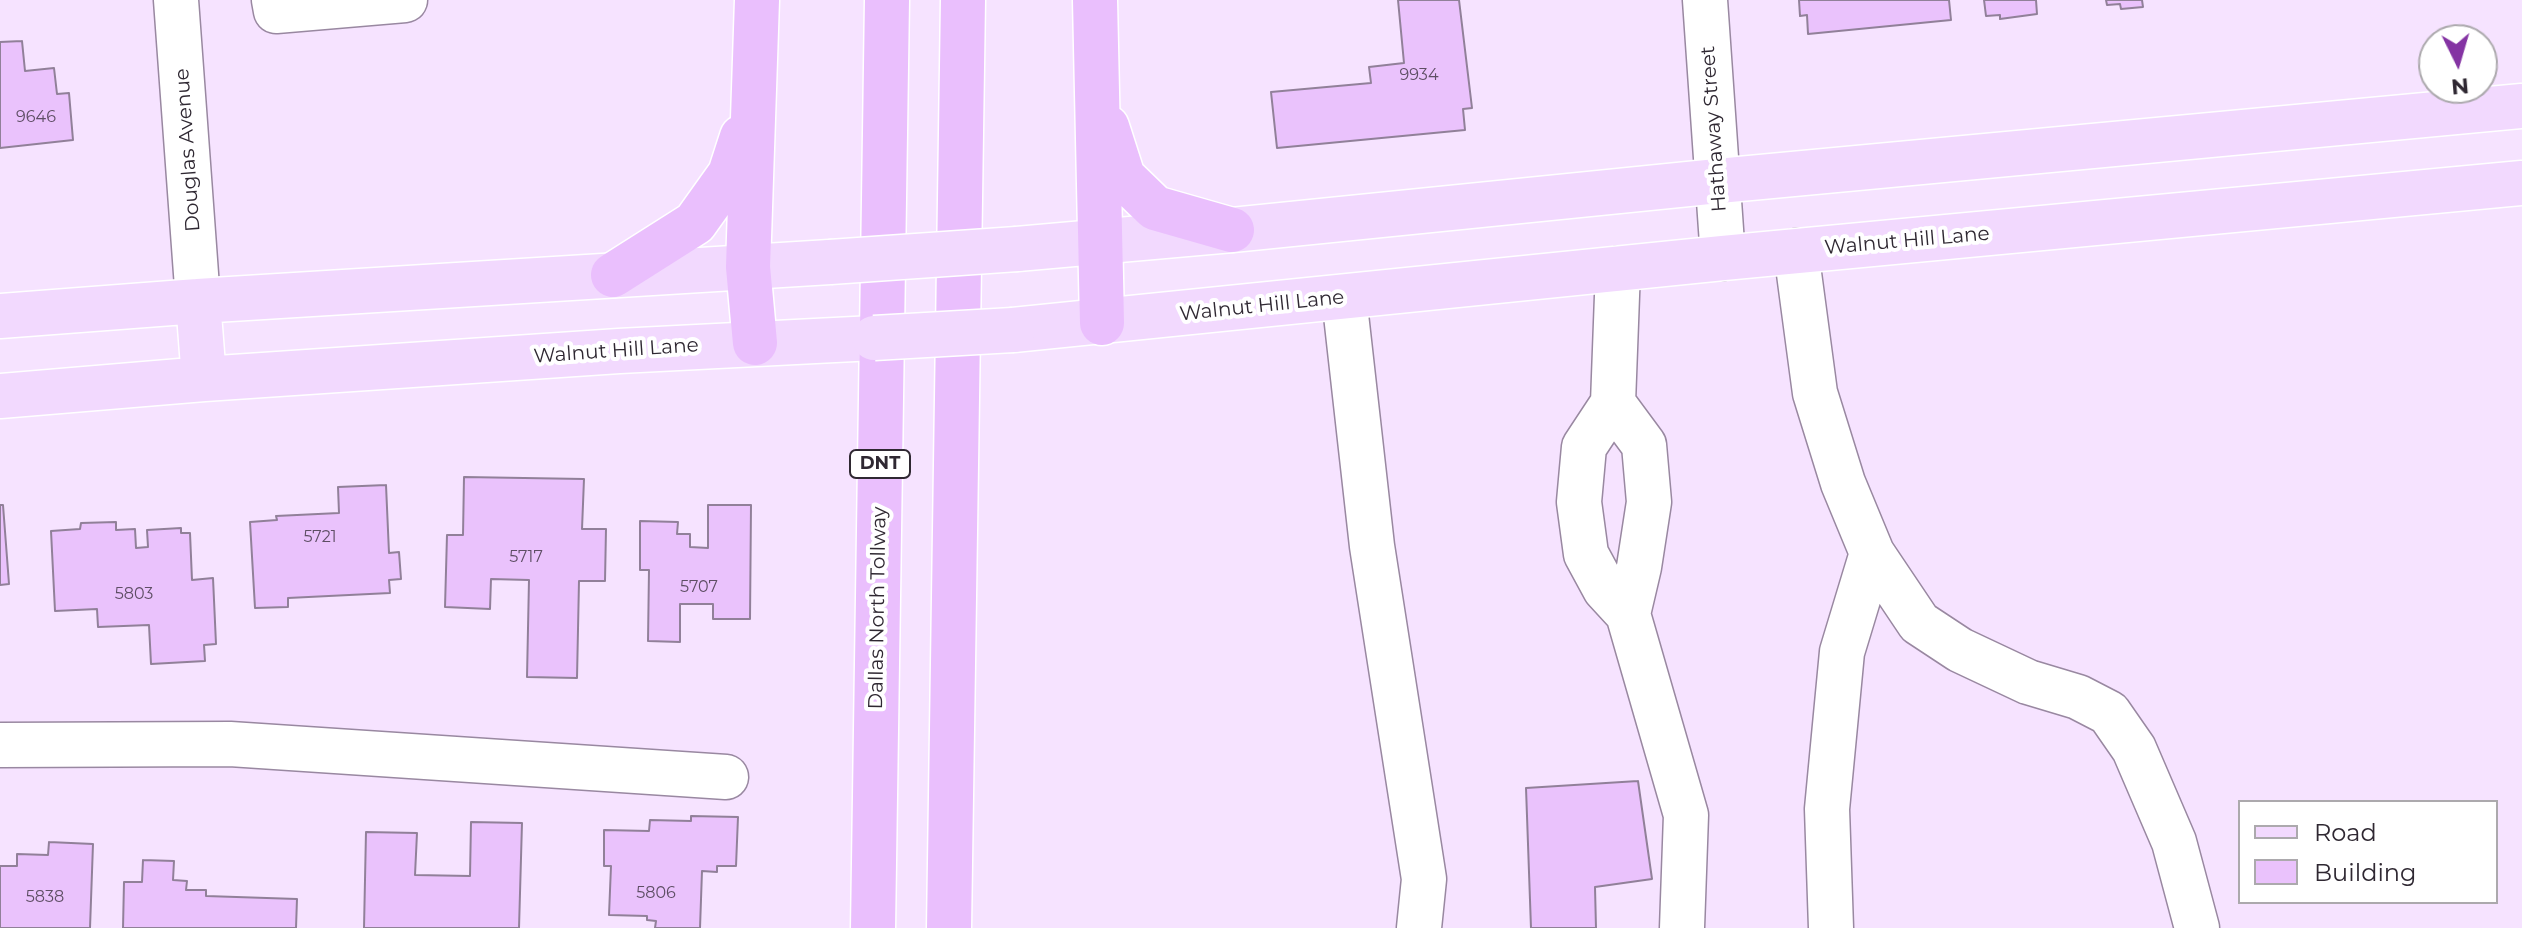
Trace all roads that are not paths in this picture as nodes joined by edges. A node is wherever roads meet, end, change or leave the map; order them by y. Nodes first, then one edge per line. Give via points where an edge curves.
1 (176, 0) edge
2 (274, 0) edge
3 (405, 0) edge
4 (757, 0) edge
5 (887, 0) edge
6 (963, 0) edge
7 (1095, 0) edge
8 (1705, 0) edge
9 (1095, 93) junction
10 (2522, 106) edge
11 (752, 108) junction
12 (1718, 181) junction
13 (2522, 183) edge
14 (1232, 230) junction
15 (1101, 242) junction
16 (1796, 251) junction
17 (1723, 258) junction
18 (748, 267) junction
19 (1618, 269) junction
20 (613, 275) junction
21 (1344, 297) junction
22 (198, 301) junction
23 (0, 316) edge
24 (1102, 323) junction
25 (755, 343) junction
26 (204, 379) junction
27 (0, 396) edge
28 (1613, 403) junction
29 (1872, 553) junction
30 (1628, 614) junction
31 (0, 745) edge
32 (726, 777) dead end
33 (873, 928) edge
34 (949, 928) edge
35 (1419, 928) edge
36 (1682, 928) edge
37 (1831, 928) edge
38 (2197, 928) edge

1 - 22 street, Douglas Avenue
2 - 3 street via 276,11
4 - 11 highway
5 - 33 highway, Dallas North Tollway / DNT
6 - 34 highway
7 - 9 highway
8 - 12 street, Hathaway Street
9 - 14 highway via 1123,177 1155,208
9 - 15 highway
10 - 12 main road
11 - 18 highway
11 - 20 highway via 730,174 695,223
12 - 14 main road
12 - 17 street, Hathaway Street
13 - 16 main road, Walnut Hill Lane
14 - 15 main road
15 - 18 main road, bridge
15 - 24 highway
16 - 17 main road, Walnut Hill Lane
16 - 29 street via 1815,393
17 - 19 main road, Walnut Hill Lane
18 - 20 main road
18 - 25 highway
19 - 21 main road, Walnut Hill Lane
19 - 28 street
20 - 22 main road
21 - 24 main road, Walnut Hill Lane
21 - 35 street via 1372,546 1424,879
22 - 23 main road
22 - 26 main road
24 - 25 main road, Walnut Hill Lane, bridge
25 - 26 main road, Walnut Hill Lane
26 - 27 main road, Walnut Hill Lane
28 - 30 street via 1644,445 1648,487
28 - 30 street via 1584,447 1579,502 1586,554 1605,589
29 - 37 street via 1842,652 1827,809
29 - 38 street via 1919,623 1960,650 2109,713 2134,749 2174,842
30 - 36 street via 1686,815
31 - 32 street via 230,744

